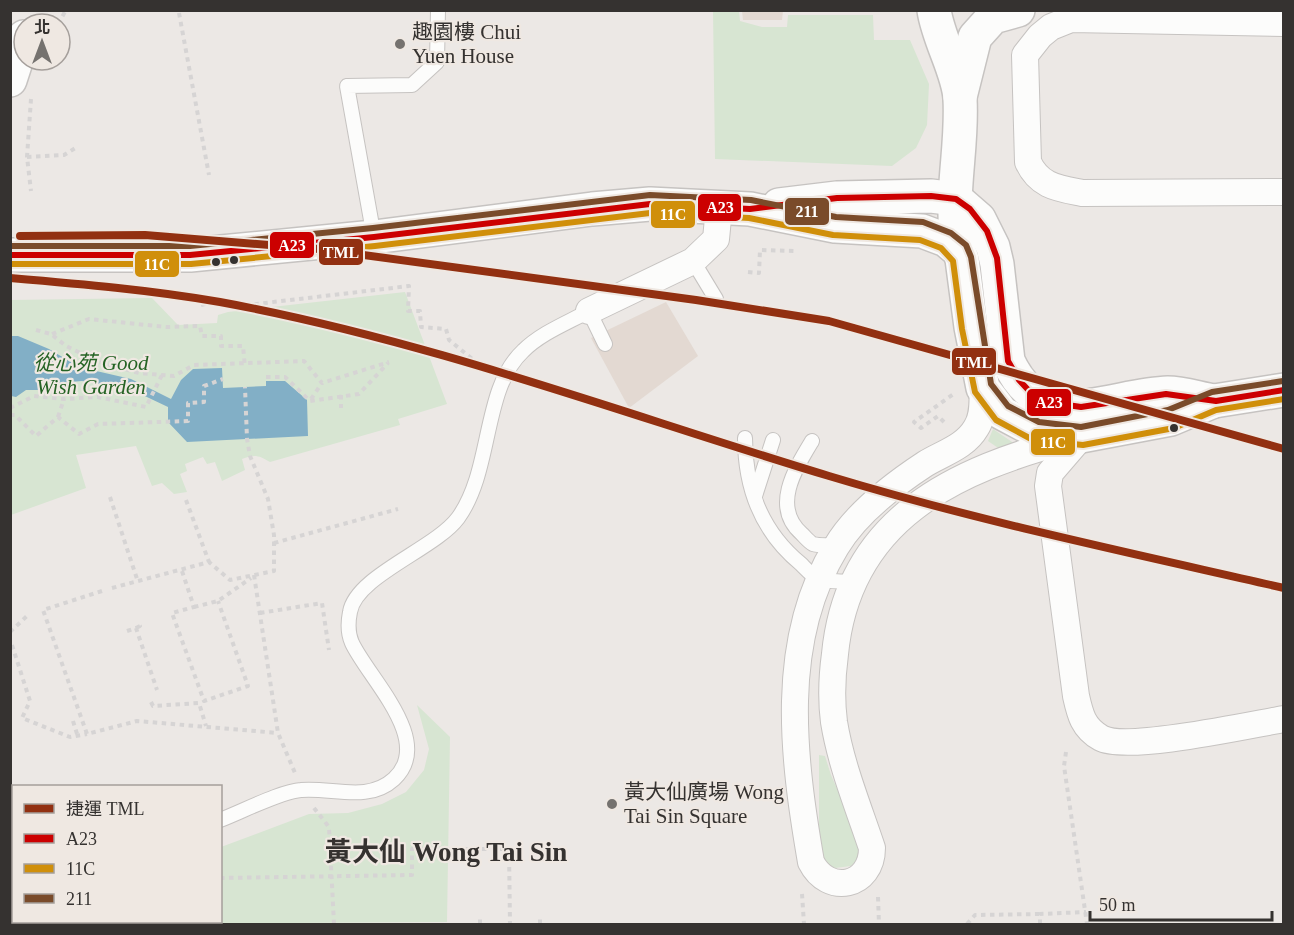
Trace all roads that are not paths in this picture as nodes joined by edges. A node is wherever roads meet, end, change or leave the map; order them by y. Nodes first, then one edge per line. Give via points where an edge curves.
1 (438, 10) edge
2 (934, 10) edge
3 (1018, 10) edge
4 (1284, 22) edge
5 (960, 97) junction
6 (1284, 192) edge
7 (956, 199) junction
8 (734, 209) junction
9 (374, 237) junction
10 (959, 251) junction
11 (10, 255) edge
12 (693, 261) junction
13 (716, 299) dead end
14 (589, 311) junction
15 (605, 344) dead end
16 (983, 388) junction
17 (1284, 390) edge
18 (1086, 421) junction
19 (745, 438) dead end
20 (773, 440) dead end
21 (812, 441) dead end
22 (755, 496) junction
23 (837, 545) junction
24 (819, 579) junction
25 (851, 582) junction
26 (1284, 719) edge
27 (222, 819) edge

1 - 9 lane via 437,62 412,85 347,86
2 - 5 main road
3 - 5 main road via 993,17 975,37
4 - 6 street via 1071,20 1051,27 1025,55 1028,162 1034,174 1049,187 1082,193
5 - 7 main road
7 - 8 main road via 837,198
7 - 10 main road
7 - 18 main road via 980,219 993,247 1008,361 1015,376 1029,392 1045,402 1068,407
8 - 9 main road via 650,204
8 - 10 main road via 836,226 922,231 946,240
8 - 12 street via 716,239
9 - 11 main road via 190,255
10 - 16 main road
12 - 13 lane
12 - 14 street
14 - 15 lane
14 - 27 lane via 522,351 510,368 500,388 471,499 457,519 447,531 358,594 350,608 352,642 405,732 406,758 394,778 378,789 359,793 300,790
16 - 18 main road via 997,408 1016,423 1036,431
16 - 23 street via 982,414 971,435 892,488
17 - 18 main road via 1214,401 1171,419
18 - 25 street via 924,498 883,536
18 - 26 street via 1050,472 1048,486 1083,723 1103,739 1135,743
19 - 22 lane via 745,466
20 - 22 lane
21 - 23 lane via 792,473 786,497 788,514 796,529 813,544
22 - 24 lane via 772,535
23 - 24 street
24 - 25 lane
24 - 25 street via 809,601 800,640 795,732 811,862 822,877 837,883 862,876 872,855 834,721 836,636

